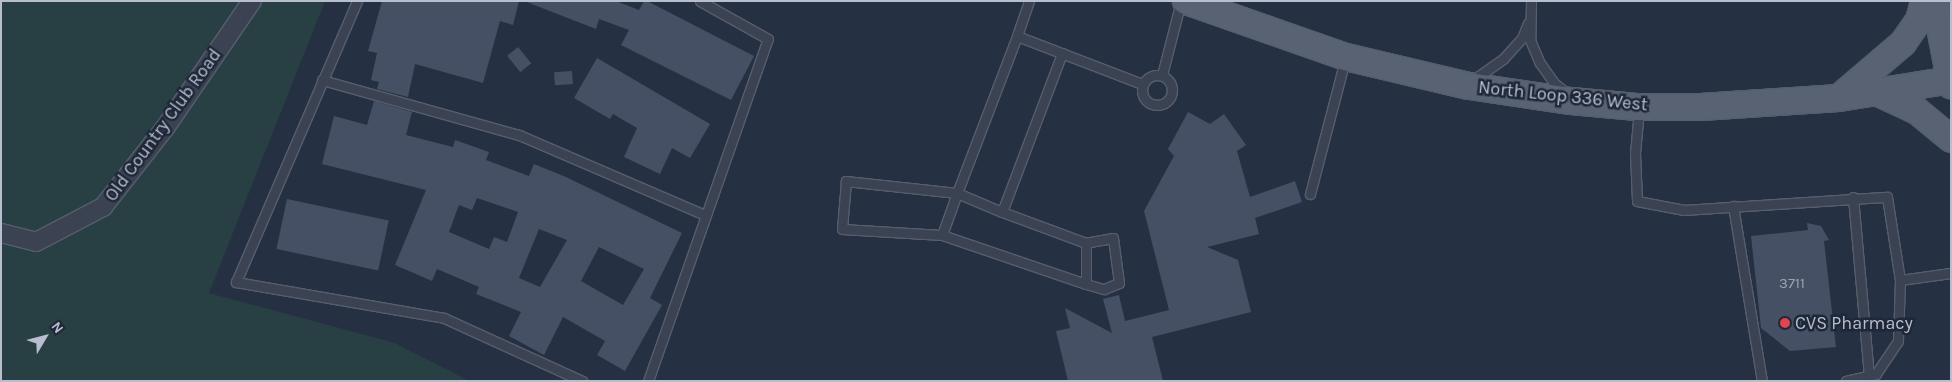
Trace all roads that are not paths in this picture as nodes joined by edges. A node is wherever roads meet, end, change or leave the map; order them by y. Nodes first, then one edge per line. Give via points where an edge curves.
1 (252, 1) edge
2 (357, 1) edge
3 (700, 1) edge
4 (1030, 1) edge
5 (1181, 1) edge
6 (1186, 1) edge
7 (1531, 1) edge
8 (1924, 1) edge
9 (1935, 1) edge
10 (1530, 20) junction
11 (1017, 36) junction
12 (1062, 53) junction
13 (1346, 57) junction
14 (1162, 75) junction
15 (322, 80) junction
16 (1950, 82) edge
17 (1142, 84) junction
18 (1459, 84) junction
19 (1876, 92) junction
20 (1839, 98) junction
21 (1577, 101) junction
22 (1640, 107) junction
23 (1951, 139) edge
24 (957, 193) junction
25 (1310, 194) dead end
26 (1853, 197) junction
27 (1733, 206) junction
28 (1002, 212) junction
29 (704, 215) junction
30 (1, 233) edge
31 (942, 235) junction
32 (1086, 244) junction
33 (1951, 273) edge
34 (1900, 280) junction
35 (1086, 284) junction
36 (1869, 376) junction
37 (582, 381) edge
38 (648, 381) edge
39 (1762, 381) edge
40 (1846, 381) edge

1 - 30 street, Old Country Club Road via 165,128 103,208 36,242
2 - 15 lane
3 - 29 lane via 768,39
4 - 11 lane
5 - 14 lane
6 - 13 main road, North Loop 336 West
7 - 10 lane
8 - 20 main road via 1919,20 1903,43
9 - 16 main road
10 - 18 lane via 1522,38 1504,59 1476,79
10 - 21 lane via 1530,40 1540,63 1554,83
11 - 12 lane
11 - 24 lane
12 - 17 lane
12 - 28 lane
13 - 18 main road, North Loop 336 West
13 - 25 lane
14 - 17 lane via 1150,75
14 - 17 lane via 1171,83 1171,95 1163,104 1151,104 1142,96
15 - 29 lane via 519,135
15 - 37 lane via 236,282 444,318
16 - 19 main road, North Loop 336 West
18 - 21 main road, North Loop 336 West
19 - 20 main road, North Loop 336 West
19 - 23 main road via 1917,111
20 - 22 main road, North Loop 336 West via 1701,107
21 - 22 main road, North Loop 336 West
22 - 27 lane via 1635,153 1637,201 1684,210
24 - 28 lane
24 - 31 lane
24 - 31 lane via 846,181 842,229
26 - 27 lane
26 - 34 lane via 1887,196
26 - 36 lane
27 - 39 lane
28 - 32 lane
29 - 38 lane
31 - 35 lane
32 - 35 lane
32 - 35 lane via 1113,238 1119,284 1104,289
33 - 34 lane
34 - 36 lane via 1898,340 1876,374
36 - 40 lane

